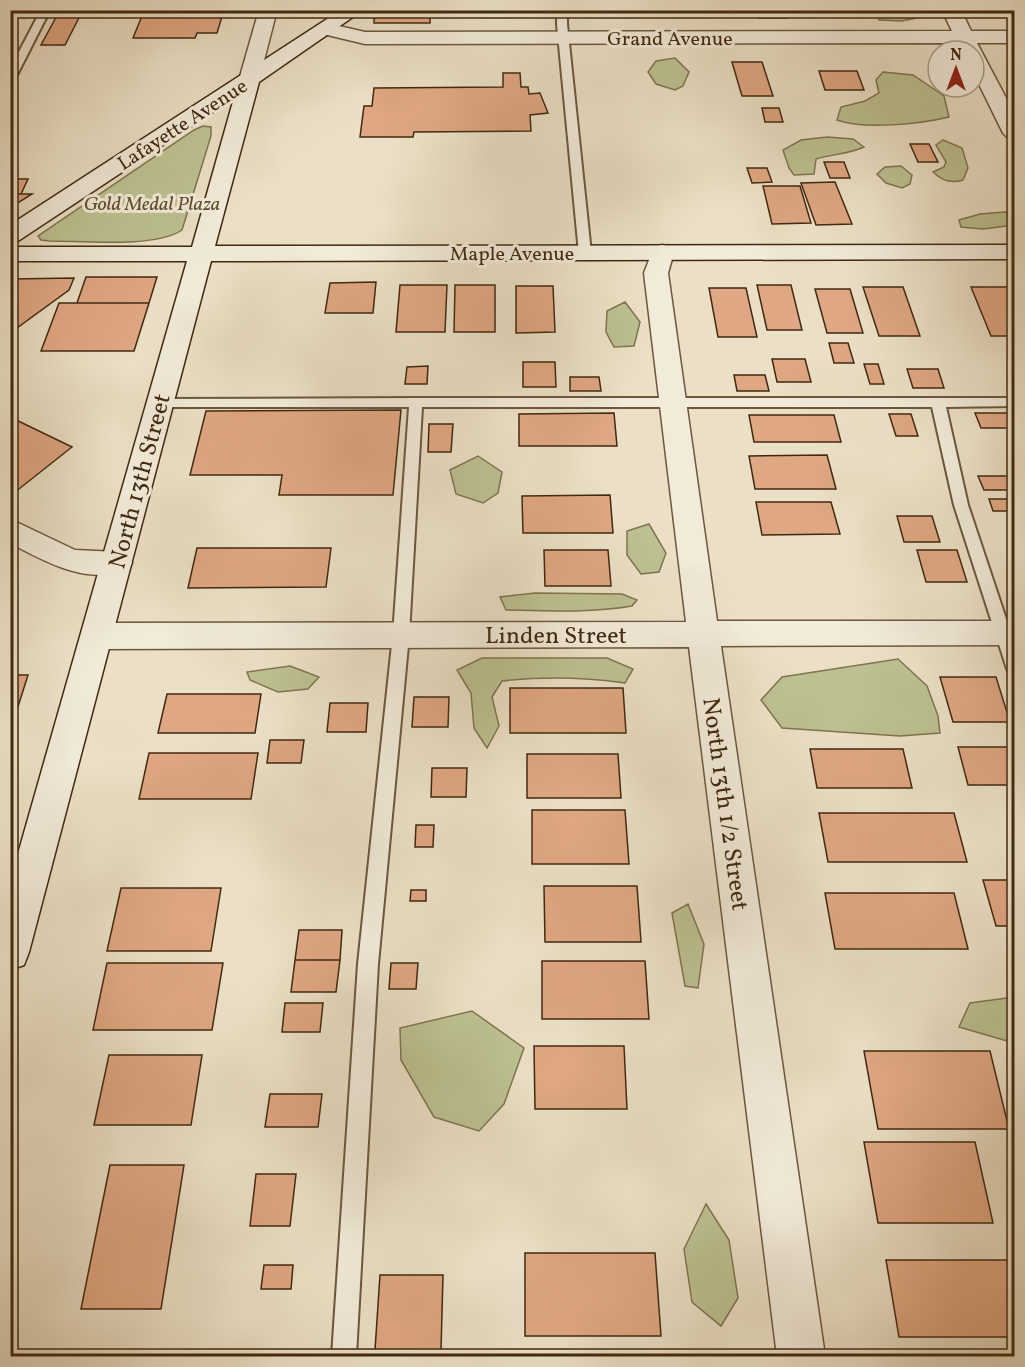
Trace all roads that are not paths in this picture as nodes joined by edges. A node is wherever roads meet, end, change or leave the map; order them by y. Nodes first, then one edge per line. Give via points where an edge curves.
1 (46, 10) edge
2 (268, 10) edge
3 (354, 10) edge
4 (567, 10) edge
5 (951, 10) edge
6 (326, 29) junction
7 (1014, 37) edge
8 (565, 38) junction
9 (966, 39) edge
10 (986, 43) edge
11 (926, 46) edge
12 (986, 78) edge
13 (10, 79) edge
14 (249, 80) junction
15 (1014, 132) edge
16 (10, 236) edge
17 (662, 252) junction
18 (1014, 252) edge
19 (202, 253) junction
20 (585, 253) junction
21 (10, 254) edge
22 (416, 402) junction
23 (938, 402) junction
24 (1014, 402) edge
25 (161, 403) junction
26 (672, 403) junction
27 (10, 530) edge
28 (117, 563) junction
29 (1009, 633) edge
30 (703, 634) junction
31 (401, 635) junction
32 (97, 636) junction
33 (1014, 666) edge
34 (10, 952) edge
35 (344, 1356) edge
36 (801, 1356) edge

1 - 13 lane
2 - 14 street, North 13th Street
3 - 6 street, Lafayette Avenue
4 - 8 lane via 562,17
5 - 9 street
6 - 8 street, Grand Avenue via 365,38
6 - 14 street, Lafayette Avenue
7 - 10 street, Grand Avenue
8 - 11 street, Grand Avenue
8 - 20 lane
12 - 15 street
14 - 16 street, Lafayette Avenue
14 - 19 street, North 13th Street
17 - 18 street, Maple Avenue
17 - 20 street, Maple Avenue
17 - 26 street, North 13th 1/2 Street via 656,273
19 - 20 street, Maple Avenue
19 - 21 street, Maple Avenue
19 - 25 street, North 13th Street
22 - 25 lane
22 - 26 lane
22 - 31 lane
23 - 24 lane
23 - 26 lane
23 - 29 lane via 962,505
25 - 28 street, North 13th Street
26 - 30 street, North 13th 1/2 Street
27 - 28 street via 68,560
28 - 32 street, North 13th Street
29 - 30 street, Linden Street
29 - 33 lane
30 - 31 street, Linden Street
30 - 36 street, North 13th 1/2 Street
31 - 32 street, Linden Street
31 - 35 lane via 368,964
32 - 34 street, North 13th Street

